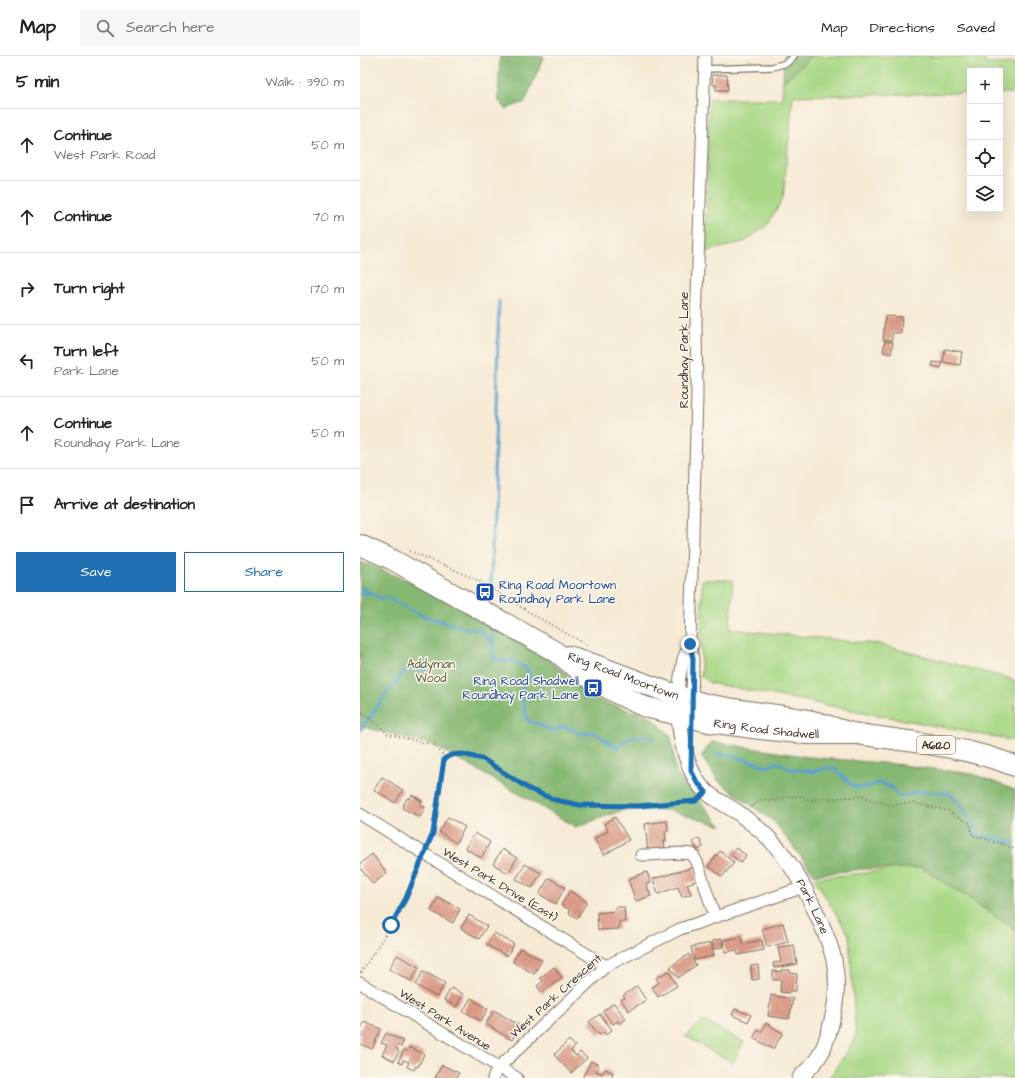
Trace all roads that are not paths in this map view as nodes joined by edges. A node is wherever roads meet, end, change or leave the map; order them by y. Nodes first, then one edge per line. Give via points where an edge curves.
1 (704, 56) edge
2 (794, 56) edge
3 (704, 69) junction
4 (360, 545) edge
5 (690, 644) junction
6 (685, 707) junction
7 (1015, 766) edge
8 (360, 814) edge
9 (641, 855) dead end
10 (804, 887) junction
11 (715, 917) junction
12 (606, 966) junction
13 (360, 983) edge
14 (498, 1068) junction
15 (493, 1078) edge
16 (517, 1078) edge
17 (800, 1078) edge

1 - 3 street, Roundhay Park Lane
2 - 3 lane via 787,63 772,67
3 - 5 street, Roundhay Park Lane
4 - 6 highway, Ring Road Moortown / A6120 via 393,560 556,652 592,663 643,684
5 - 6 street, Roundhay Park Lane via 693,659
5 - 6 street, Roundhay Park Lane via 683,659
6 - 7 highway, Ring Road Shadwell / A6120 via 760,729 808,734 855,734 941,746
6 - 10 street, Park Lane via 684,754 697,782 706,792 741,815 777,846
8 - 12 street, West Park Drive (East)
9 - 11 street via 684,852 692,854 698,862
10 - 11 street, West Park Crescent
10 - 17 street, Park Lane via 834,955 838,979 836,1007 829,1033 819,1057
11 - 12 street, West Park Crescent via 680,928
12 - 14 street, West Park Crescent
13 - 14 street, West Park Avenue
14 - 15 street, West Park Crescent
14 - 16 street, West Park Avenue

